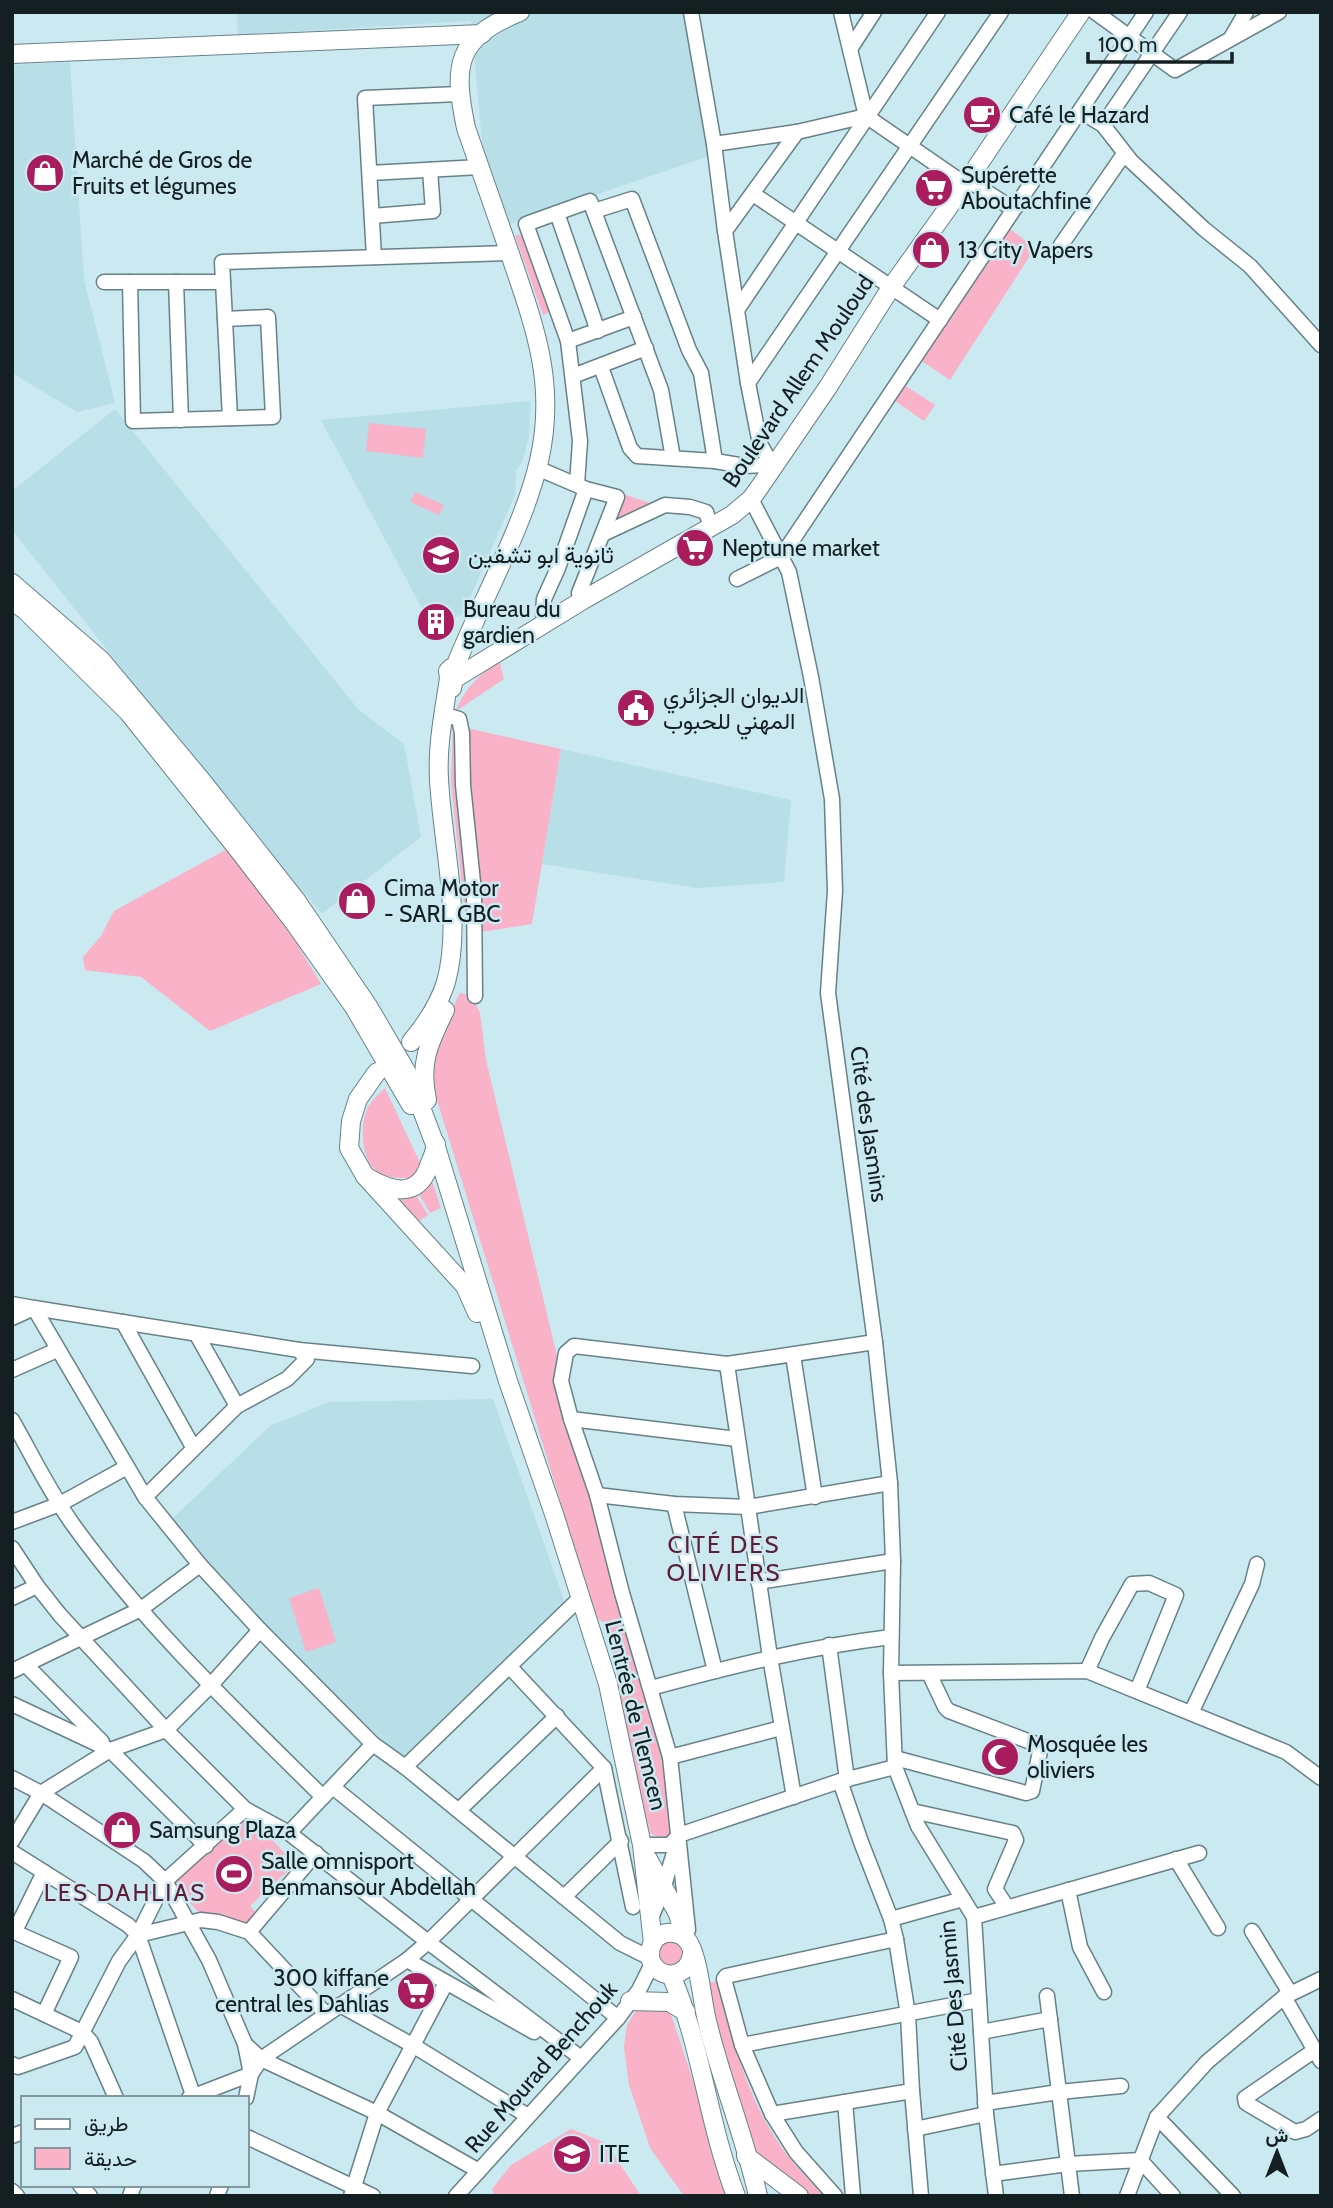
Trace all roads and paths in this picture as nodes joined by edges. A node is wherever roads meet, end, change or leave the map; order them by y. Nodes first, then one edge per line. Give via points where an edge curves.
1 (520, 12) edge
2 (691, 12) edge
3 (841, 12) edge
4 (874, 12) edge
5 (938, 12) edge
6 (1001, 12) edge
7 (1069, 12) edge
8 (1081, 12) edge
9 (1095, 12) edge
10 (1146, 12) edge
11 (1180, 12) edge
12 (1246, 12) edge
13 (1279, 12) edge
14 (482, 34) junction
15 (1128, 38) junction
16 (1229, 41) junction
17 (850, 49) junction
18 (1152, 52) junction
19 (12, 54) edge
20 (460, 94) junction
21 (1080, 111) junction
22 (866, 116) junction
23 (1103, 125) junction
24 (797, 132) junction
25 (714, 144) junction
26 (909, 147) junction
27 (1124, 154) junction
28 (480, 167) junction
29 (430, 170) junction
30 (370, 173) junction
31 (962, 179) junction
32 (753, 194) junction
33 (1013, 209) junction
34 (594, 211) junction
35 (557, 214) junction
36 (372, 216) junction
37 (526, 223) junction
38 (794, 223) junction
39 (725, 231) junction
40 (502, 232) junction
41 (1061, 245) dead end
42 (837, 252) junction
43 (509, 253) junction
44 (374, 257) junction
45 (104, 282) dead end
46 (130, 282) junction
47 (176, 282) junction
48 (223, 282) junction
49 (889, 284) junction
50 (737, 310) junction
51 (634, 317) junction
52 (225, 319) junction
53 (940, 320) junction
54 (598, 331) junction
55 (568, 341) junction
56 (1321, 345) edge
57 (646, 348) junction
58 (601, 367) junction
59 (573, 376) junction
60 (748, 383) junction
61 (230, 418) junction
62 (181, 420) junction
63 (673, 458) junction
64 (715, 461) junction
65 (537, 468) junction
66 (764, 469) junction
67 (582, 486) junction
68 (751, 499) junction
69 (709, 521) junction
70 (603, 534) junction
71 (780, 557) junction
72 (737, 579) dead end
73 (12, 583) edge
74 (579, 593) junction
75 (12, 601) edge
76 (543, 614) junction
77 (455, 674) junction
78 (443, 714) junction
79 (446, 849) junction
80 (475, 996) dead end
81 (388, 1039) junction
82 (411, 1042) dead end
83 (377, 1072) dead end
84 (436, 1147) junction
85 (365, 1176) junction
86 (12, 1304) edge
87 (34, 1308) junction
88 (12, 1318) edge
89 (123, 1322) junction
90 (197, 1335) junction
91 (875, 1342) junction
92 (57, 1350) junction
93 (299, 1350) junction
94 (793, 1355) junction
95 (727, 1364) junction
96 (472, 1366) dead end
97 (12, 1370) edge
98 (508, 1381) junction
99 (237, 1406) junction
100 (570, 1419) junction
101 (12, 1420) edge
102 (737, 1439) junction
103 (193, 1447) junction
104 (127, 1467) junction
105 (890, 1483) junction
106 (597, 1494) junction
107 (145, 1497) junction
108 (815, 1497) junction
109 (60, 1504) junction
110 (674, 1504) junction
111 (748, 1507) junction
112 (12, 1522) edge
113 (12, 1548) edge
114 (893, 1561) junction
115 (200, 1564) junction
116 (1257, 1564) dead end
117 (758, 1582) junction
118 (37, 1586) junction
119 (581, 1597) junction
120 (12, 1598) edge
121 (141, 1609) junction
122 (260, 1630) junction
123 (83, 1637) junction
124 (891, 1637) junction
125 (829, 1645) junction
126 (769, 1657) junction
127 (510, 1667) junction
128 (19, 1668) edge
129 (715, 1671) junction
130 (1087, 1671) junction
131 (891, 1673) junction
132 (929, 1673) junction
133 (210, 1686) junction
134 (651, 1689) junction
135 (1137, 1691) junction
136 (12, 1704) edge
137 (1191, 1713) junction
138 (557, 1716) junction
139 (781, 1728) junction
140 (166, 1730) junction
141 (373, 1744) junction
142 (110, 1751) junction
143 (670, 1757) junction
144 (895, 1763) junction
145 (405, 1767) junction
146 (604, 1768) junction
147 (1321, 1778) edge
148 (12, 1779) edge
149 (844, 1781) junction
150 (329, 1792) junction
151 (41, 1793) junction
152 (794, 1797) junction
153 (245, 1810) junction
154 (460, 1810) junction
155 (912, 1811) junction
156 (289, 1833) junction
157 (679, 1835) junction
158 (621, 1840) junction
159 (12, 1841) edge
160 (642, 1845) junction
161 (206, 1846) junction
162 (12, 1852) edge
163 (316, 1853) junction
164 (1199, 1853) dead end
165 (515, 1856) junction
166 (1176, 1859) junction
167 (44, 1872) junction
168 (165, 1881) junction
169 (663, 1889) junction
170 (1068, 1890) junction
171 (564, 1897) junction
172 (963, 1899) junction
173 (472, 1901) junction
174 (634, 1907) dead end
175 (1007, 1907) junction
176 (652, 1917) junction
177 (974, 1917) junction
178 (891, 1919) junction
179 (190, 1923) junction
180 (1218, 1928) dead end
181 (13, 1931) edge
182 (249, 1931) junction
183 (1252, 1931) dead end
184 (138, 1935) junction
185 (896, 1939) junction
186 (428, 1942) junction
187 (688, 1944) junction
188 (407, 1960) junction
189 (658, 1963) junction
190 (1321, 1979) edge
191 (446, 1983) junction
192 (1104, 1992) dead end
193 (1287, 1995) junction
194 (1047, 1996) dead end
195 (12, 1999) edge
196 (979, 2000) junction
197 (630, 2001) junction
198 (340, 2005) junction
199 (686, 2012) junction
200 (44, 2014) junction
201 (326, 2014) junction
202 (908, 2015) junction
203 (618, 2018) junction
204 (1050, 2019) junction
205 (82, 2032) junction
206 (981, 2032) junction
207 (245, 2044) junction
208 (414, 2046) junction
209 (742, 2046) junction
210 (1318, 2055) edge
211 (581, 2058) junction
212 (261, 2059) junction
213 (12, 2064) edge
214 (251, 2074) junction
215 (1121, 2086) dead end
216 (912, 2091) junction
217 (1059, 2092) junction
218 (116, 2096) edge
219 (193, 2096) edge
220 (196, 2096) edge
221 (246, 2096) edge
222 (845, 2102) junction
223 (986, 2108) junction
224 (377, 2113) junction
225 (772, 2113) junction
226 (713, 2114) junction
227 (528, 2116) junction
228 (1157, 2117) junction
229 (1321, 2119) edge
230 (915, 2129) junction
231 (248, 2138) edge
232 (750, 2157) junction
233 (1140, 2160) junction
234 (1068, 2164) junction
235 (479, 2171) junction
236 (993, 2174) junction
237 (12, 2191) edge
238 (352, 2191) edge
239 (788, 2191) edge
240 (17, 2196) edge
241 (373, 2196) edge
242 (456, 2196) edge
243 (736, 2196) edge
244 (760, 2196) edge
245 (835, 2196) edge
246 (853, 2196) edge
247 (921, 2196) edge
248 (996, 2196) edge
249 (1072, 2196) edge
250 (1127, 2196) edge
251 (1173, 2196) edge
252 (1233, 2196) edge

1 - 14 main road
2 - 25 street
3 - 17 street
4 - 17 street
5 - 22 street
6 - 26 street
7 - 31 main road, Boulevard Allem Mouloud
8 - 31 main road, Boulevard Allem Mouloud
9 - 15 street
10 - 15 street
11 - 18 street
12 - 16 street
13 - 16 street
14 - 19 main road
14 - 20 main road via 465,52 459,71
15 - 18 street
15 - 21 street
16 - 18 street via 1175,70
17 - 22 street
18 - 23 street
20 - 28 main road
20 - 30 street via 365,98
21 - 23 street
21 - 33 street
22 - 24 street
22 - 26 street
22 - 38 street
23 - 27 street
24 - 25 street
24 - 32 street
25 - 39 street
26 - 31 street
26 - 42 street
27 - 41 street
27 - 56 street via 1250,266
28 - 29 street
28 - 40 main road
29 - 30 street
29 - 36 street via 433,211
30 - 36 street
31 - 33 street
31 - 49 main road, Boulevard Allem Mouloud
32 - 38 street
32 - 39 street
33 - 53 street
34 - 35 street via 590,201
34 - 51 street
34 - 64 street via 632,199 701,373
35 - 37 street
35 - 54 street
36 - 44 street
37 - 40 street
37 - 55 street
38 - 42 street
38 - 50 street
39 - 50 street
40 - 43 main road
42 - 49 street
42 - 60 street
43 - 44 street
43 - 65 main road via 537,331 544,373 546,402
44 - 48 street via 222,262
45 - 46 street
46 - 47 street
46 - 62 street via 133,421
47 - 48 street
47 - 62 street
48 - 52 street
49 - 53 street
49 - 66 main road, Boulevard Allem Mouloud
49 - 68 main road, Boulevard Allem Mouloud via 828,387
50 - 60 street
51 - 54 street
51 - 57 street
52 - 61 street
52 - 61 street via 268,317 272,417
53 - 71 street
54 - 55 street
55 - 59 street
57 - 58 street
57 - 63 street via 661,390
58 - 59 street
58 - 63 street via 632,451 641,457
59 - 67 street
60 - 66 street
61 - 62 street
63 - 64 street
64 - 66 street
65 - 67 street
65 - 77 main road
66 - 69 main road, Boulevard Allem Mouloud via 743,497
67 - 70 street via 617,497
67 - 76 street
68 - 71 street, Cité des Jasmins
68 - 77 main road, Boulevard Allem Mouloud via 732,515
69 - 70 street via 706,512 665,505
69 - 74 main road, Boulevard Allem Mouloud
70 - 74 street
71 - 72 street
71 - 91 street, Cité des Jasmins via 795,597 832,799 835,891 828,993
73 - 81 main road via 101,660 139,703 296,900
74 - 76 main road, Boulevard Allem Mouloud
75 - 84 main road via 128,712 240,852 354,1007
76 - 77 main road, Boulevard Allem Mouloud
77 - 78 main road
78 - 79 main road via 439,776
78 - 80 street via 459,719 462,733 474,892
79 - 81 main road via 438,974 418,1017
79 - 82 main road via 450,962 440,998
79 - 84 main road via 460,951 456,983 423,1067
81 - 84 main road via 409,1076
83 - 85 main road via 358,1099 351,1121 349,1148
84 - 85 main road via 426,1174 410,1188 392,1189
84 - 98 main road
85 - 98 main road via 465,1286
86 - 87 street
87 - 88 street
87 - 89 street
87 - 92 street
89 - 90 street
89 - 103 street
90 - 93 street
90 - 99 street
91 - 94 street
91 - 105 street, Cité des Jasmins
92 - 97 street
92 - 104 street
93 - 96 street
93 - 99 street via 307,1359 288,1379
94 - 95 street
94 - 108 street
95 - 100 street via 574,1346 566,1353 561,1381
95 - 102 street
98 - 119 main road, L'entrée de Tlemcen
99 - 103 street
100 - 102 street
100 - 106 street
101 - 109 street
102 - 111 street
103 - 107 street
104 - 107 street
104 - 109 street
105 - 108 street
105 - 114 street, Cité des Jasmins
106 - 110 street
106 - 134 street
107 - 115 street
108 - 111 street
109 - 112 street
109 - 121 street
110 - 111 street
110 - 129 street
111 - 117 street
113 - 118 street
114 - 117 street
114 - 124 street, Cité des Jasmins
115 - 121 street
115 - 122 street
116 - 137 street via 1252,1584
117 - 126 street
118 - 120 street
118 - 123 street
119 - 127 street
119 - 160 main road, L'entrée de Tlemcen via 614,1707
121 - 123 street
121 - 133 street
122 - 133 street
122 - 141 street
123 - 128 street
123 - 140 street
124 - 125 street
124 - 131 street, Cité des Jasmins
125 - 126 street
125 - 149 street
126 - 129 street
126 - 139 street
127 - 138 street
127 - 145 street
128 - 142 street
129 - 134 street
130 - 132 street
130 - 135 street
130 - 135 street via 1132,1584 1149,1583 1176,1595
131 - 132 street
131 - 144 street, Cité des Jasmins
132 - 144 street via 949,1711 1041,1746 1032,1791
133 - 140 street
133 - 150 street
134 - 143 street
135 - 137 street
136 - 142 street
137 - 147 street via 1286,1752
138 - 146 street
138 - 154 street
139 - 143 street
139 - 152 street
140 - 142 street
140 - 153 street
141 - 145 street
141 - 150 street
142 - 151 street
142 - 161 street
143 - 157 street
144 - 149 street
144 - 155 street, Cité Des Jasmin
145 - 154 street
146 - 158 street
146 - 165 street
148 - 151 street
149 - 152 street
149 - 178 street via 861,1842
150 - 156 street
150 - 173 street
151 - 159 street
151 - 168 street via 144,1861
152 - 157 street
153 - 156 street
153 - 161 street
154 - 165 street
155 - 172 street, Cité Des Jasmin
155 - 175 street via 1016,1836 995,1889
156 - 163 street
157 - 160 street via 670,1844
157 - 169 street
157 - 187 street
158 - 171 street
158 - 174 street
160 - 169 main road, L'entrée de Tlemcen
160 - 176 main road, L'entrée de Tlemcen
161 - 168 street
162 - 167 street
163 - 182 street
163 - 186 street
164 - 166 street
165 - 171 street
165 - 173 street
166 - 170 street
166 - 180 street
167 - 181 street
167 - 184 street via 128,1924
168 - 179 street
168 - 184 street
169 - 176 street, L'entrée de Tlemcen
169 - 187 main road, L'entrée de Tlemcen via 678,1913
170 - 175 street
170 - 192 street via 1080,1947
171 - 189 street via 620,1943
172 - 177 street, Cité Des Jasmin
172 - 178 street
173 - 186 street
173 - 203 street
175 - 177 street
176 - 189 main road, L'entrée de Tlemcen
177 - 196 street, Cité Des Jasmin
178 - 185 street
179 - 182 street via 218,1922
179 - 184 street
179 - 207 street
181 - 200 street via 71,1957
182 - 201 street
183 - 193 street
184 - 205 street
184 - 219 street
185 - 202 street
185 - 209 street via 726,1976 723,1982
186 - 188 street
186 - 211 street
187 - 189 main road via 688,1966 677,1974
187 - 189 main road via 680,1935 668,1933 657,1938
187 - 232 main road, L'entrée de Tlemcen via 711,2036
188 - 191 street
188 - 198 street
189 - 197 street, Rue Mourad Benchouk
189 - 199 main road, L'entrée de Tlemcen
190 - 193 street
191 - 208 street
191 - 211 street
193 - 210 street
193 - 228 street via 1207,2062
194 - 204 street
195 - 200 street
196 - 202 street
196 - 206 street, Cité Des Jasmin
197 - 199 main road via 669,2002
197 - 203 street, Rue Mourad Benchouk
198 - 201 street
198 - 208 street
199 - 226 main road, L'entrée de Tlemcen
200 - 205 street
201 - 212 street
202 - 209 street
202 - 216 street
203 - 211 street, Rue Mourad Benchouk
204 - 206 street
204 - 217 street
205 - 213 street via 75,2047 18,2067
205 - 218 street
206 - 223 street, Cité Des Jasmin
207 - 212 street
207 - 214 street
208 - 224 street
208 - 227 street
209 - 225 street
210 - 229 street via 1245,2098 1246,2103 1295,2132
211 - 227 street, Rue Mourad Benchouk
212 - 214 street
212 - 224 street
214 - 220 street
214 - 221 street
215 - 217 street
216 - 222 street
216 - 230 street
217 - 223 street
217 - 234 street
222 - 225 street
222 - 246 street
223 - 230 street
223 - 236 street, Cité Des Jasmin
224 - 235 street
224 - 238 street
225 - 245 street via 796,2152
226 - 232 main road via 735,2152
226 - 243 main road, L'entrée de Tlemcen
227 - 235 street, Rue Mourad Benchouk
228 - 233 street
228 - 252 street
230 - 247 street
231 - 238 street
232 - 239 main road
232 - 244 main road, L'entrée de Tlemcen
233 - 234 street
233 - 250 street
233 - 251 street
234 - 236 street
234 - 249 street
235 - 242 street, Rue Mourad Benchouk
236 - 248 street, Cité Des Jasmin
237 - 240 street
238 - 241 street
239 - 244 main road via 773,2184

